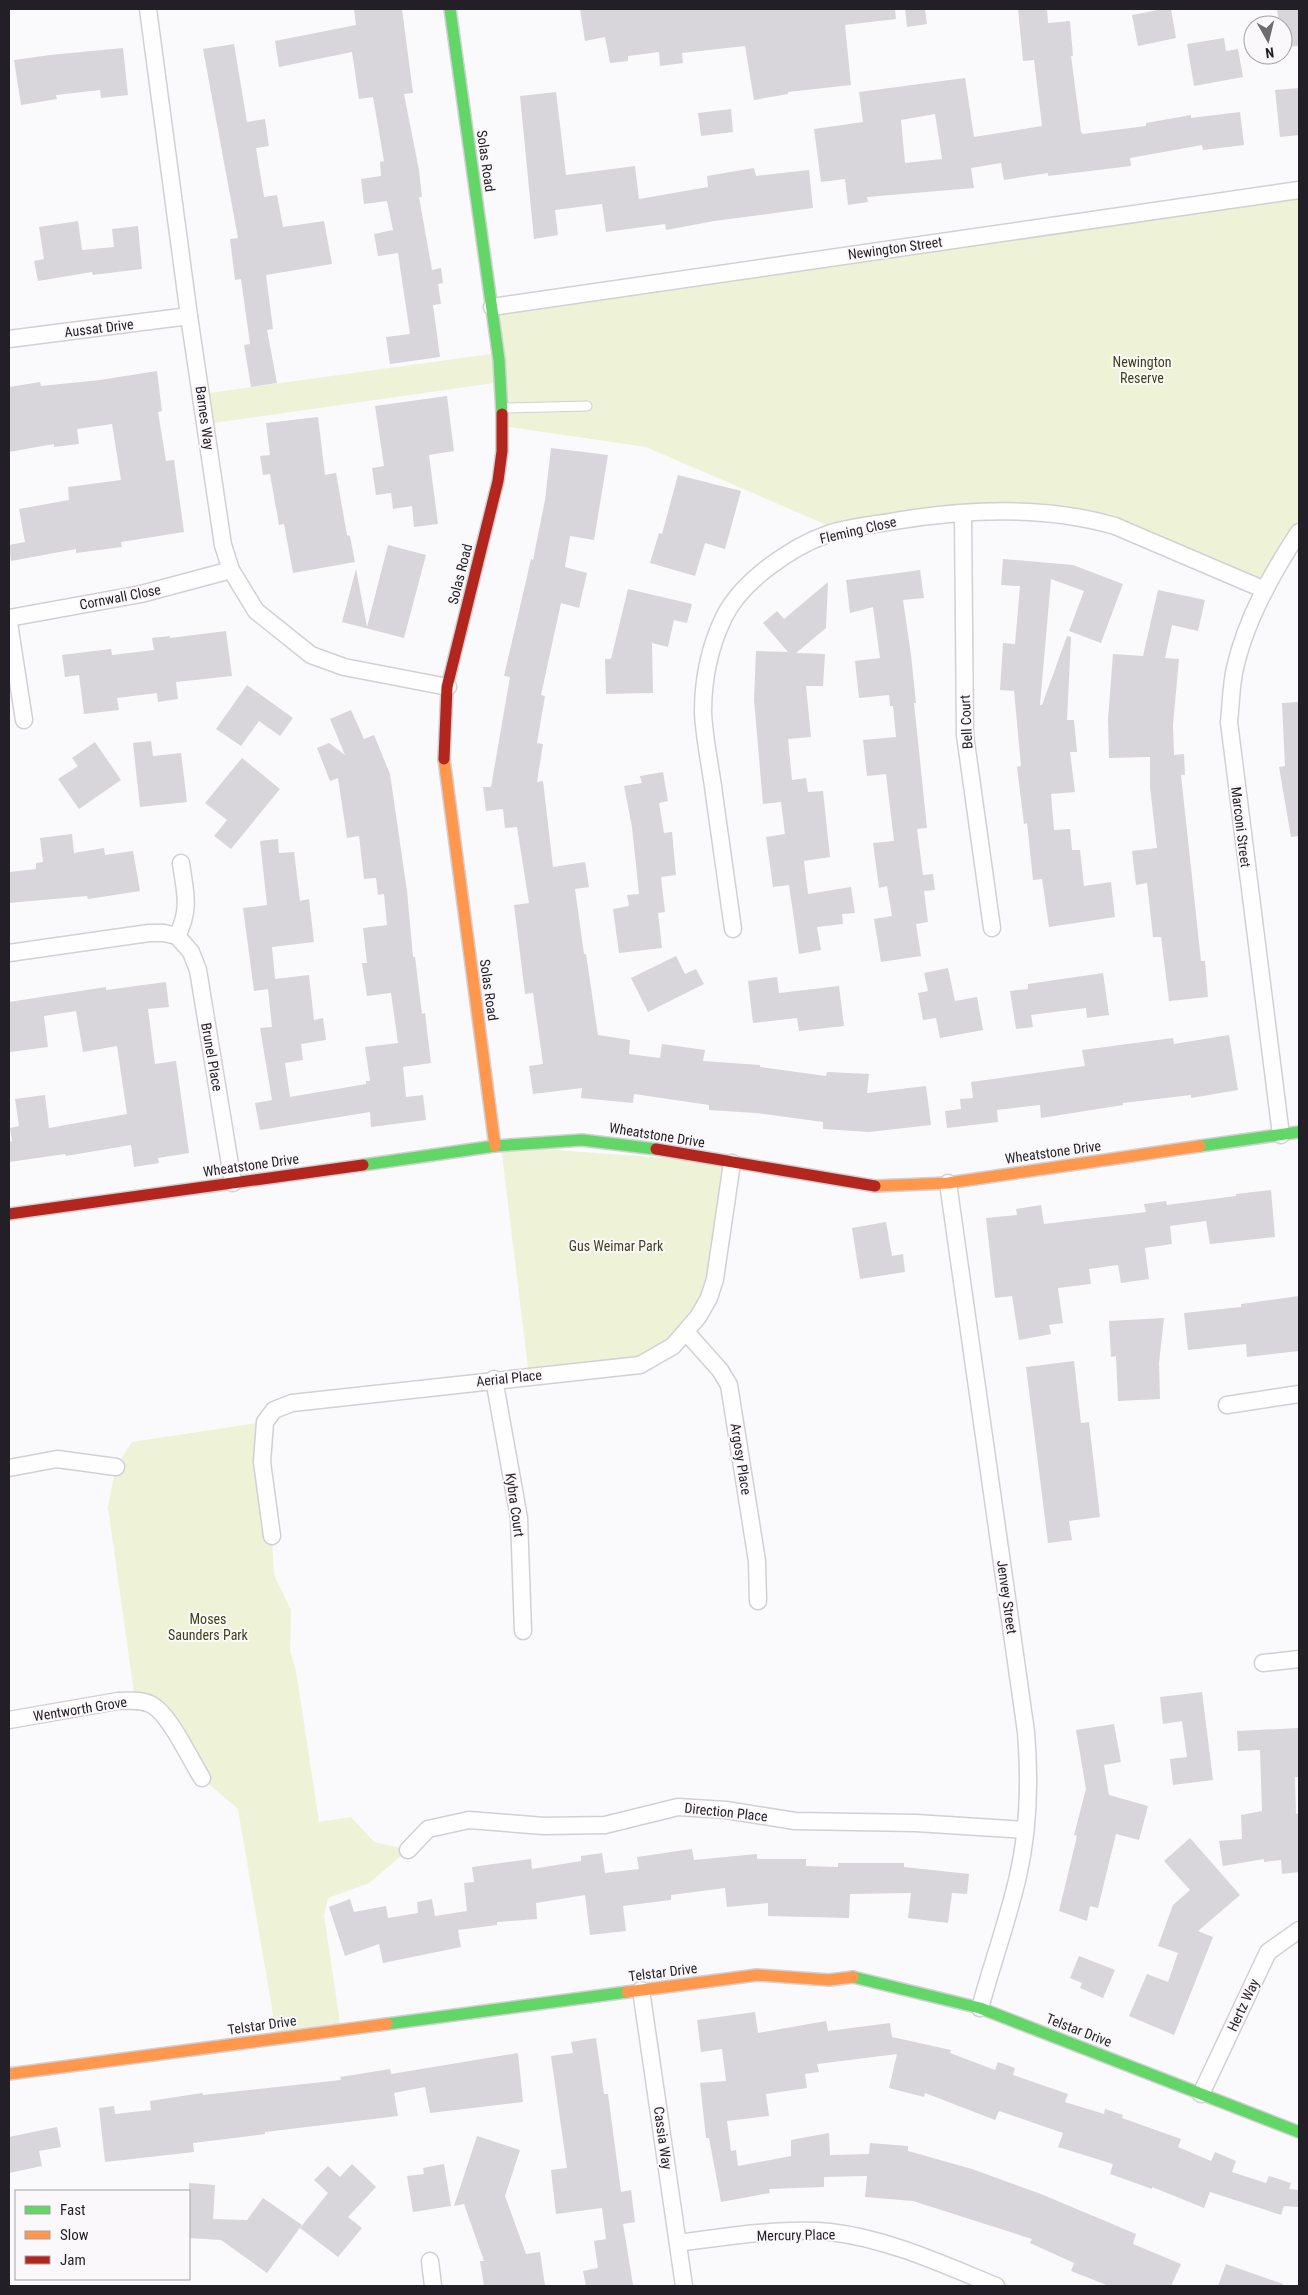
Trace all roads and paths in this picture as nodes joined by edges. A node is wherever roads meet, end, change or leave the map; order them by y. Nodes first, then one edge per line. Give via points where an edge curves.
1 (148, 9) edge
2 (450, 9) edge
3 (1299, 190) edge
4 (492, 307) junction
5 (189, 316) junction
6 (9, 339) edge
7 (587, 406) dead end
8 (503, 408) junction
9 (963, 514) junction
10 (1299, 532) edge
11 (231, 570) junction
12 (1265, 590) junction
13 (9, 618) edge
14 (9, 622) edge
15 (448, 687) junction
16 (24, 720) dead end
17 (180, 863) dead end
18 (992, 928) dead end
19 (733, 929) dead end
20 (177, 936) junction
21 (9, 953) edge
22 (1299, 1132) edge
23 (1281, 1135) junction
24 (495, 1146) junction
25 (732, 1163) junction
26 (234, 1183) junction
27 (948, 1183) junction
28 (9, 1214) edge
29 (686, 1332) junction
30 (494, 1379) junction
31 (1299, 1394) edge
32 (1227, 1404) dead end
33 (116, 1467) dead end
34 (9, 1468) edge
35 (272, 1536) dead end
36 (758, 1601) dead end
37 (523, 1631) dead end
38 (1299, 1659) edge
39 (1263, 1663) dead end
40 (9, 1720) edge
41 (202, 1778) dead end
42 (1025, 1830) junction
43 (408, 1850) dead end
44 (1299, 1930) edge
45 (641, 1990) junction
46 (980, 2008) junction
47 (9, 2074) edge
48 (1201, 2094) junction
49 (1299, 2132) edge
50 (678, 2243) junction
51 (430, 2261) dead end
52 (986, 2284) edge
53 (433, 2286) edge
54 (684, 2286) edge

1 - 5 street, Barnes Way
2 - 4 street, Solas Road
3 - 4 street, Newington Street
4 - 8 street, Solas Road
5 - 6 street, Aussat Drive
5 - 11 street, Barnes Way via 223,545
7 - 8 lane
8 - 15 street, Solas Road via 498,481
9 - 12 street, Fleming Close via 1014,511 1090,518
9 - 18 street, Bell Court via 965,735
9 - 19 street, Fleming Close via 864,526 830,533 799,546 772,563 725,616 706,674 703,713
10 - 12 street, Marconi Street
11 - 13 street, Cornwall Close via 141,594
11 - 15 street, Barnes Way via 256,610 311,655 344,667
12 - 23 street, Marconi Street via 1234,668 1229,722
14 - 16 street
15 - 24 street, Solas Road via 443,728 444,770
17 - 20 street via 186,906 185,920
20 - 21 street via 149,933
20 - 26 street, Brunel Place via 191,952 198,970
22 - 23 street, Wheatstone Drive
23 - 27 street, Wheatstone Drive
24 - 25 street, Wheatstone Drive via 582,1140 611,1142
24 - 26 street, Wheatstone Drive
25 - 27 street, Wheatstone Drive via 868,1186
25 - 29 street, Aerial Place via 715,1279 698,1317
26 - 28 street, Wheatstone Drive
27 - 42 street, Jenvey Street via 1026,1732 1029,1800
29 - 30 street, Aerial Place via 673,1346 640,1365
29 - 36 street, Argosy Place via 729,1385 757,1561
30 - 35 street, Aerial Place via 292,1403 274,1410 265,1422 262,1462
30 - 37 street, Kybra Court via 520,1518
31 - 32 street
33 - 34 street via 57,1459
38 - 39 street
40 - 41 street, Wentworth Grove via 118,1701 136,1700 151,1704 163,1714
42 - 43 street, Direction Place via 916,1823 795,1821 726,1810 678,1807 605,1825 544,1826 469,1820 428,1829
42 - 46 street, Jenvey Street via 1018,1876
44 - 48 street, Hertz Way via 1268,1952
45 - 46 street, Telstar Drive via 757,1975 829,1980 854,1977
45 - 47 street, Telstar Drive
45 - 50 street, Cassia Way
46 - 48 street, Telstar Drive
48 - 49 street, Telstar Drive
50 - 52 street, Mercury Place via 790,2232 828,2232 900,2247
50 - 54 street, Cassia Way
51 - 53 street

